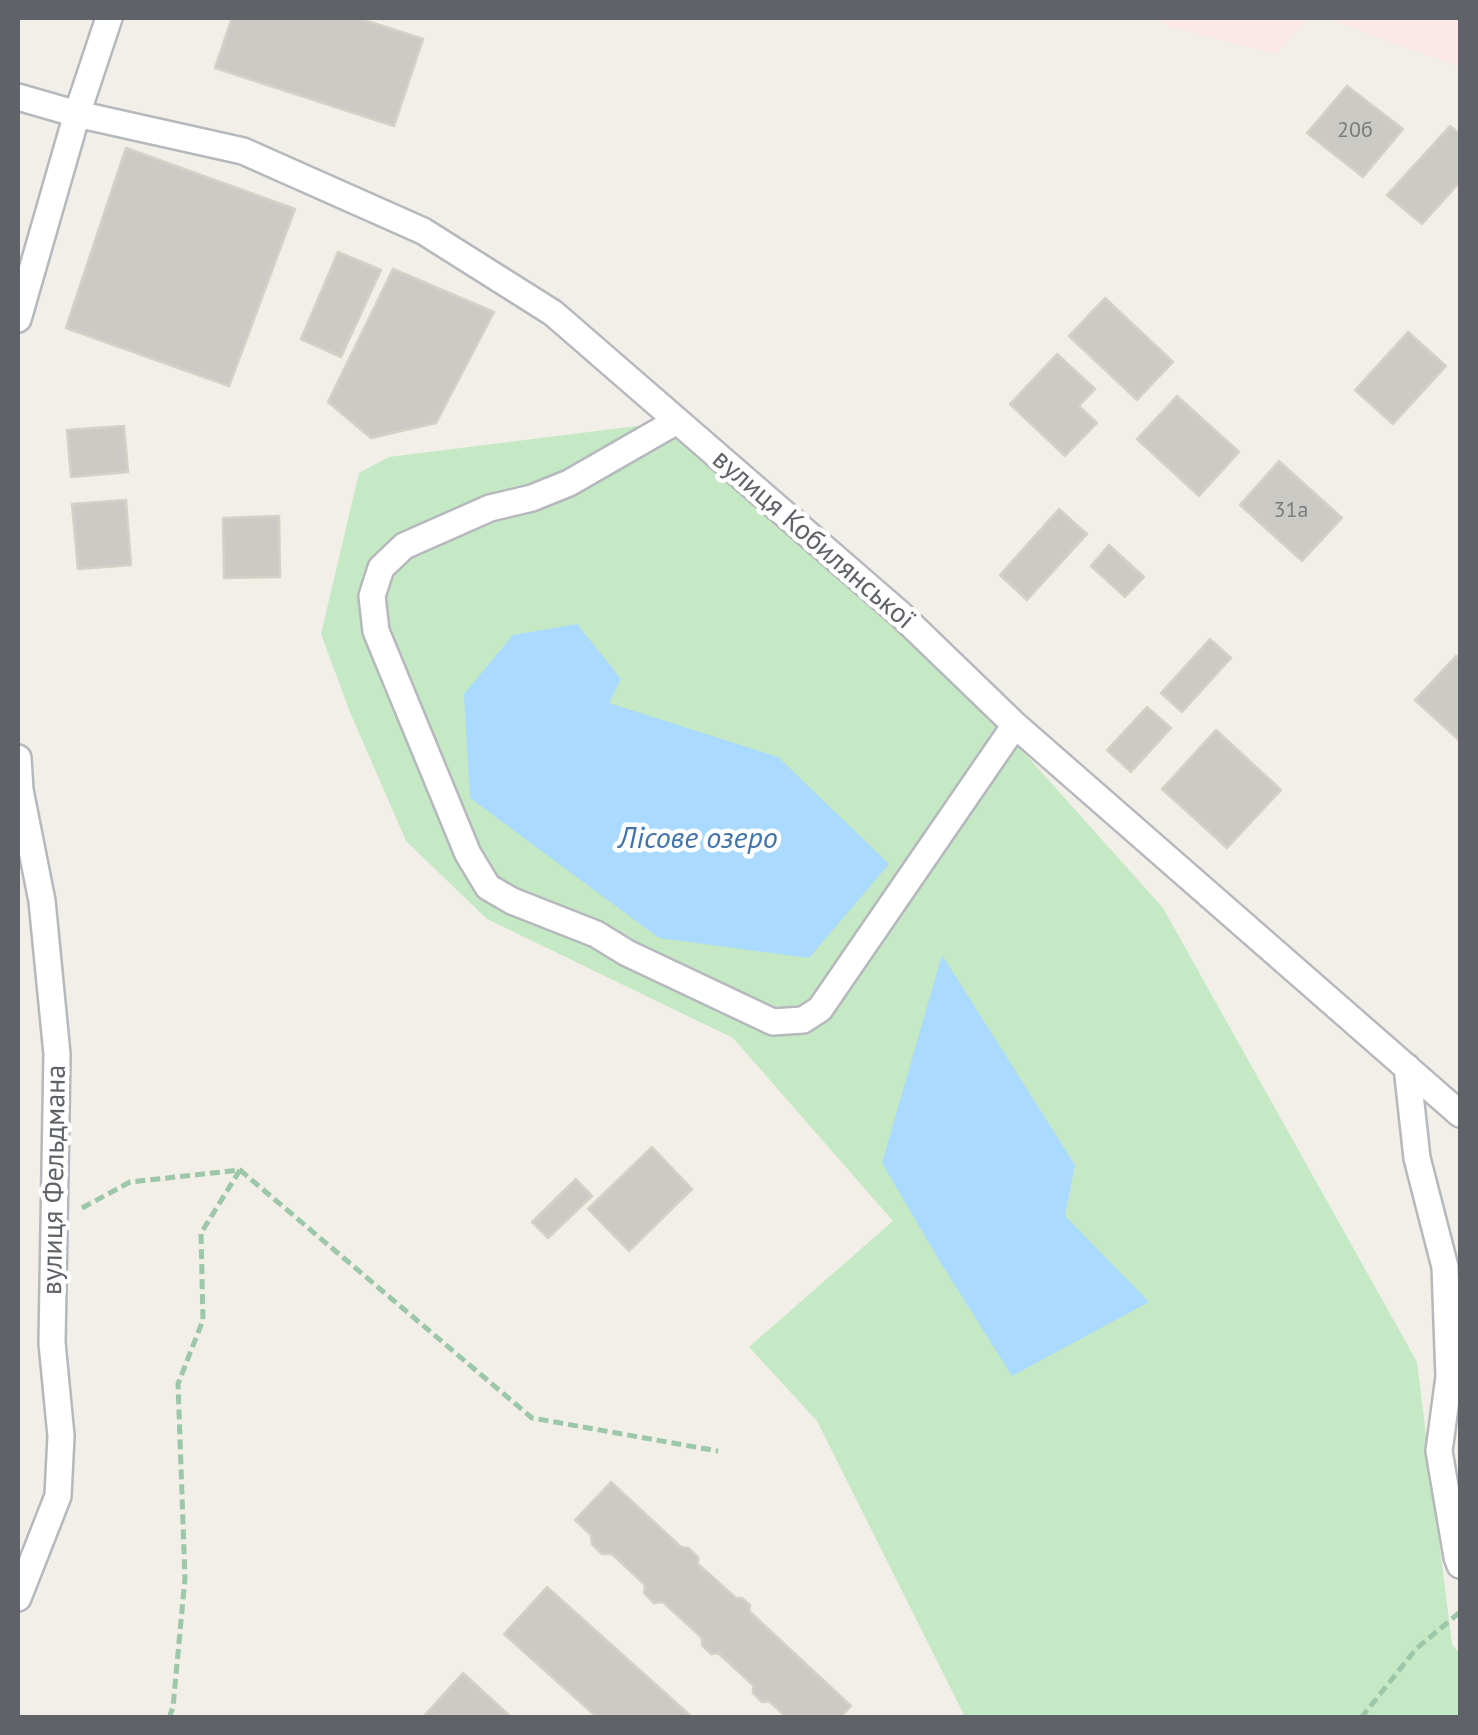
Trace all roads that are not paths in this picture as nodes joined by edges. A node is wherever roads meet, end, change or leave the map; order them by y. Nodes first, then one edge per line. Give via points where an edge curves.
1 (109, 18) edge
2 (18, 97) edge
3 (77, 114) junction
4 (18, 319) edge
5 (677, 421) junction
6 (1015, 725) junction
7 (18, 758) edge
8 (30, 900) edge
9 (1407, 1067) junction
10 (1460, 1114) edge
11 (1455, 1369) edge
12 (1460, 1565) edge
13 (18, 1598) edge

1 - 3 street
2 - 3 street, вулиця Кобилянської
3 - 4 street
3 - 5 street, вулиця Кобилянської via 243,151 423,231 554,314
5 - 6 street, вулиця Кобилянської via 900,614
5 - 6 street via 568,483 404,546 381,568 372,596 376,631 468,854 488,886 773,1022 803,1020 820,1008
6 - 9 street, вулиця Кобилянської
7 - 8 street, вулиця Фельдмана
8 - 13 street, вулиця Фельдмана via 57,1054 52,1343 61,1436 58,1496
9 - 10 street, вулиця Кобилянської
9 - 11 street via 1418,1158 1444,1267
11 - 12 street via 1438,1451

